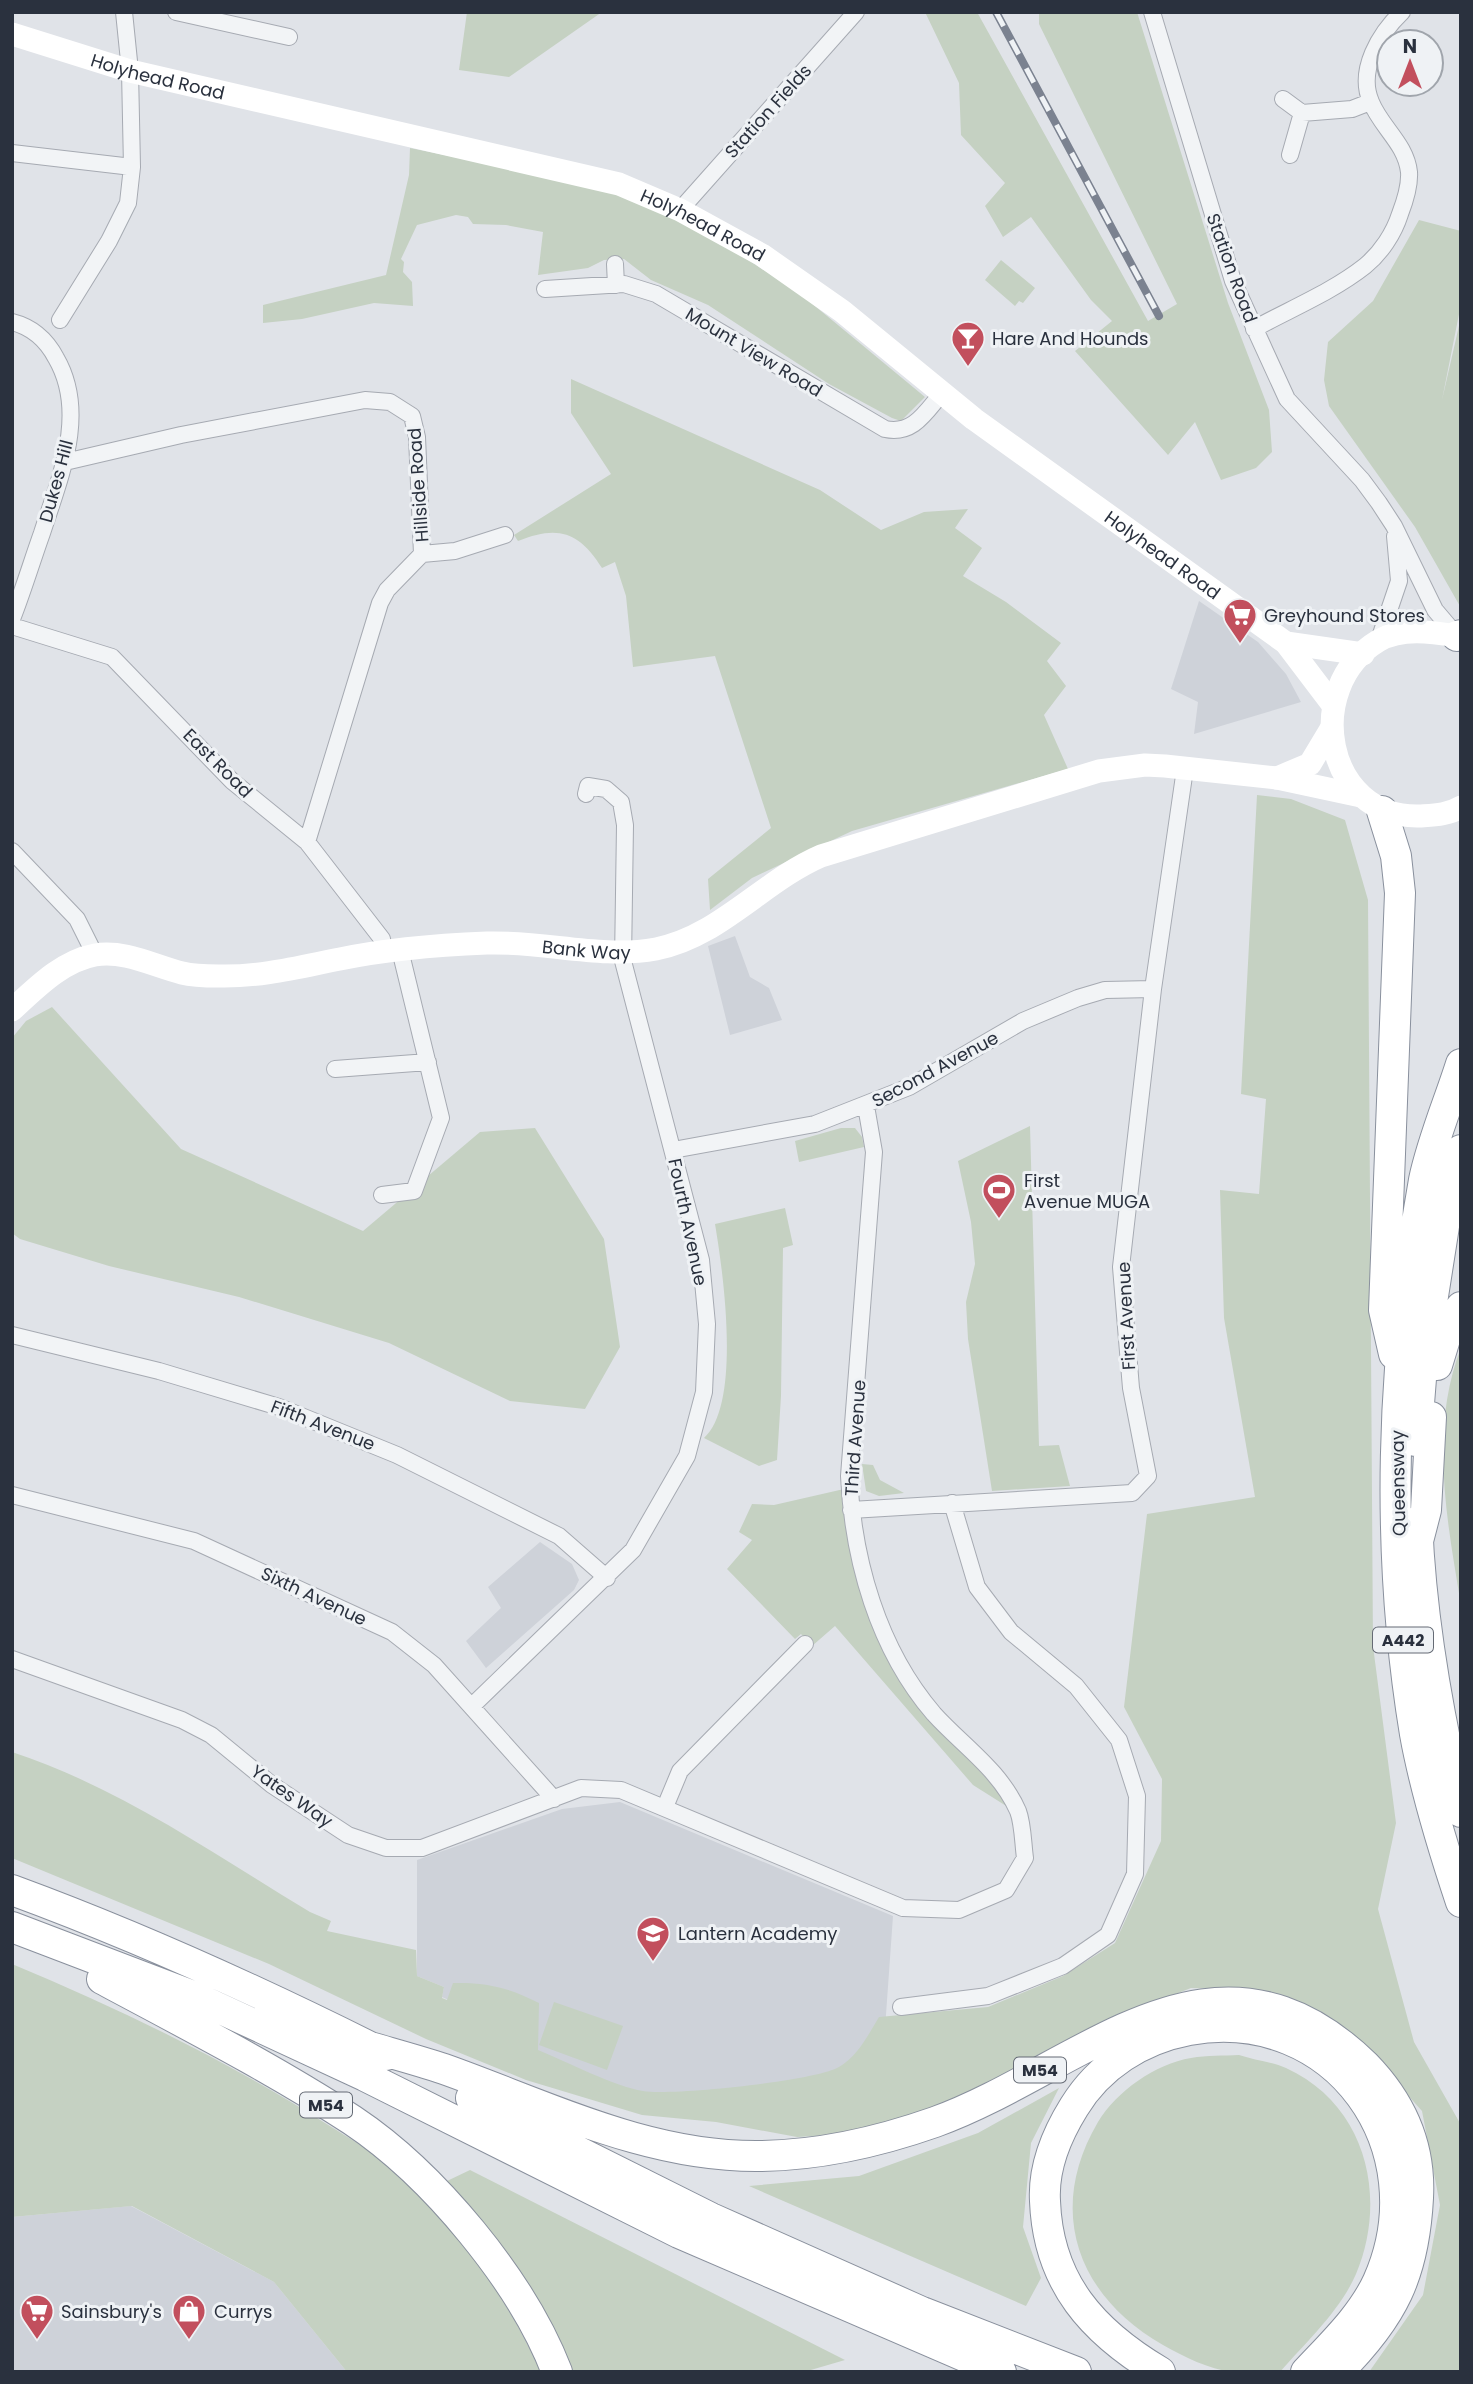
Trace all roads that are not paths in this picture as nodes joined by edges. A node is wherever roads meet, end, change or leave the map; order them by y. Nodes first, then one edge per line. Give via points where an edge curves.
1 (124, 12) edge
2 (176, 12) edge
3 (856, 12) edge
4 (1152, 12) edge
5 (1402, 12) edge
6 (12, 34) edge
7 (289, 37) dead end
8 (130, 71) junction
9 (1283, 99) dead end
10 (1370, 102) junction
11 (1302, 113) junction
12 (12, 153) edge
13 (1290, 155) dead end
14 (132, 167) junction
15 (680, 210) junction
16 (615, 264) dead end
17 (616, 285) junction
18 (545, 289) dead end
19 (60, 320) dead end
20 (12, 322) edge
21 (1254, 329) junction
22 (942, 393) junction
23 (65, 462) junction
24 (1394, 526) junction
25 (505, 535) dead end
26 (422, 554) junction
27 (12, 619) edge
28 (12, 626) edge
29 (1460, 637) edge
30 (1286, 643) junction
31 (1369, 648) junction
32 (1333, 705) junction
33 (1331, 729) junction
34 (1185, 769) junction
35 (1277, 778) junction
36 (586, 794) dead end
37 (1372, 804) junction
38 (1459, 810) edge
39 (307, 842) junction
40 (12, 851) edge
41 (392, 951) junction
42 (622, 953) junction
43 (95, 955) junction
44 (1153, 989) junction
45 (12, 1010) edge
46 (429, 1062) junction
47 (1461, 1064) edge
48 (335, 1069) dead end
49 (866, 1106) junction
50 (673, 1150) junction
51 (1461, 1150) edge
52 (382, 1195) dead end
53 (1461, 1307) edge
54 (12, 1335) edge
55 (1398, 1372) junction
56 (12, 1495) edge
57 (952, 1503) junction
58 (851, 1510) junction
59 (1418, 1544) junction
60 (607, 1577) junction
61 (805, 1644) dead end
62 (12, 1659) edge
63 (472, 1706) junction
64 (581, 1788) joint
65 (554, 1799) junction
66 (665, 1807) junction
67 (1461, 1812) edge
68 (12, 1890) edge
69 (1461, 1902) edge
70 (12, 1929) edge
71 (901, 2007) dead end
72 (370, 2047) junction
73 (557, 2372) edge
74 (1001, 2372) edge
75 (1076, 2372) edge
76 (1160, 2372) edge
77 (1306, 2372) edge
78 (1338, 2372) edge

1 - 8 street
2 - 7 street
3 - 15 street, Station Fields
4 - 21 street, Station Road via 1233,281
5 - 10 street via 1370,60
6 - 8 street, Holyhead Road
8 - 14 street
8 - 15 street, Holyhead Road via 619,184
9 - 11 street
10 - 11 street via 1352,109
10 - 21 street via 1393,135 1408,170 1398,223 1365,266
11 - 13 street
12 - 14 street
14 - 19 street via 128,203 121,219
15 - 22 street, Holyhead Road via 762,255 842,311
16 - 17 street
17 - 18 street, Mount View Road
17 - 22 street, Mount View Road via 656,294 885,429 900,432 912,427
20 - 23 street, Dukes Hill via 42,337 69,383 72,405
21 - 24 street, Station Road via 1287,399 1362,480
22 - 30 street, Holyhead Road
23 - 26 street, Hillside Road via 320,407 365,400 390,402 408,412 416,428
23 - 27 street, Dukes Hill
24 - 29 street, Station Road via 1435,610
24 - 31 street, Station Road via 1399,581
25 - 26 street via 455,551
26 - 39 street, Hillside Road via 380,603
28 - 39 street, East Road via 112,657 232,781
29 - 31 street via 1412,631
30 - 31 street
30 - 32 street
31 - 32 street via 1350,664
32 - 33 street
33 - 35 street via 1310,764
33 - 37 street via 1338,763
34 - 35 street, Bank Way
34 - 42 street, Bank Way via 1145,765 1099,771 821,856 680,944
34 - 44 street, First Avenue
35 - 37 street, Bank Way
36 - 42 street, Fourth Avenue via 588,786 606,789 621,802 625,825
37 - 38 street, Bank Way via 1408,816
37 - 55 highway, A442 via 1396,856 1400,893 1384,1310
39 - 41 street, East Road
40 - 43 street via 77,919
41 - 42 street, Bank Way via 489,943
41 - 43 street, Bank Way via 268,974 221,976 186,974 126,956
41 - 46 street, East Road
42 - 50 street, Fourth Avenue
43 - 45 street, Bank Way via 44,980
44 - 49 street, Second Avenue via 1105,990 1078,998 1023,1021 909,1087
44 - 57 street, First Avenue via 1121,1266 1131,1388 1149,1476 1132,1493
46 - 48 street
46 - 52 street, East Road via 441,1118 414,1191
47 - 55 highway, Queensway / A442 via 1425,1178
49 - 50 street, Second Avenue via 768,1135
49 - 58 street, Third Avenue via 874,1152 849,1476
50 - 60 street, Fourth Avenue via 701,1260 707,1324 704,1392 687,1457 634,1550
51 - 59 highway, Queensway / A442 via 1450,1188 1422,1366 1415,1482
53 - 59 highway, A442 via 1448,1329 1433,1383 1426,1510
54 - 60 street, Fifth Avenue via 253,1399 362,1440 559,1536
55 - 69 highway, Queensway / A442 via 1404,1658 1416,1736
56 - 63 street, Sixth Avenue via 194,1541 293,1585 392,1632 434,1665
57 - 58 street, First Avenue
57 - 71 street via 977,1587 1011,1632 1076,1686 1119,1740 1137,1796 1135,1874 1108,1936 1063,1966 988,1996
58 - 66 street, Third Avenue via 866,1584 898,1662 934,1713 988,1765 1018,1812 1025,1858 1006,1891 959,1910 903,1908
59 - 67 highway, Queensway / A442 via 1430,1659
60 - 63 street, Fourth Avenue
61 - 66 street via 680,1771
62 - 65 street, Yates Way via 182,1720 211,1735 272,1785 348,1835 386,1848 422,1848
63 - 65 street, Sixth Avenue
64 - 65 street, Yates Way
64 - 66 street, Third Avenue via 621,1790
68 - 72 highway, M54 via 99,1924
70 - 73 highway, M54 via 354,2121 428,2184 490,2253 528,2313
70 - 74 highway, M54 via 192,1996 365,2076 679,2233
72 - 75 highway, M54 via 711,2217 922,2312
72 - 78 highway, M54 via 632,2138 683,2149 762,2156 849,2146 936,2122 1100,2038 1179,2007 1212,2002 1268,2007 1315,2027 1352,2053 1387,2088 1414,2143 1419,2185 1416,2238 1408,2272 1390,2310
76 - 77 highway, M54 via 1115,2342 1080,2307 1061,2275 1046,2227 1044,2179 1060,2130 1083,2091 1120,2056 1164,2035 1240,2026 1299,2042 1334,2065 1364,2097 1390,2152 1397,2199 1391,2247 1377,2284 1351,2323

